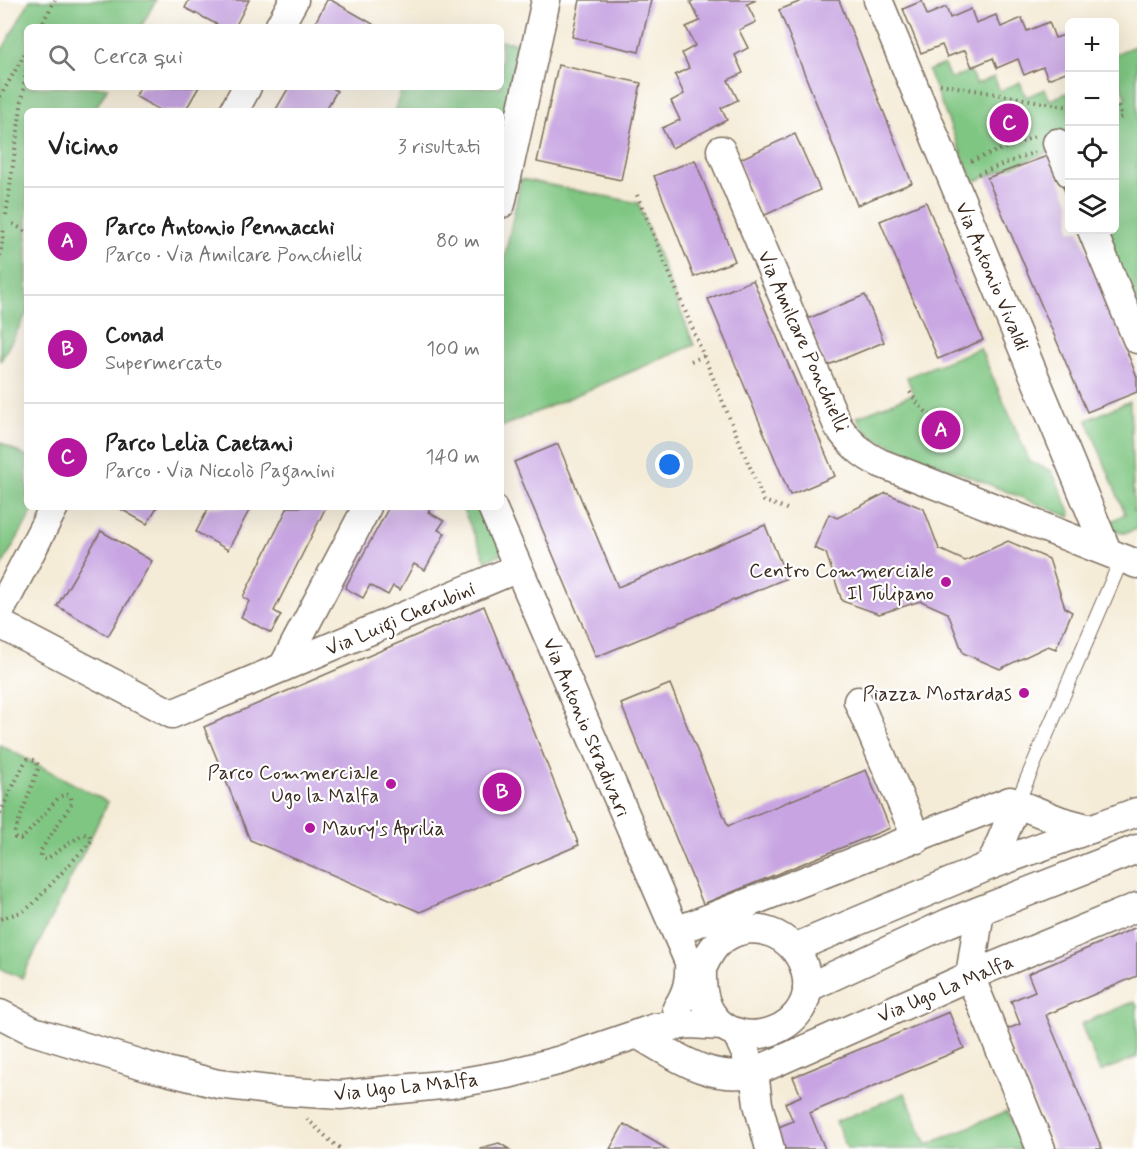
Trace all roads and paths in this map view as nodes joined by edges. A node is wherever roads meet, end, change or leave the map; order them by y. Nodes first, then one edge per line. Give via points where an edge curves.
1 (55, 0) edge
2 (294, 0) edge
3 (546, 0) edge
4 (878, 0) edge
5 (42, 24) edge
6 (281, 24) edge
7 (24, 55) edge
8 (938, 83) dead end
9 (24, 86) edge
10 (245, 90) edge
11 (0, 97) edge
12 (1065, 106) edge
13 (236, 108) edge
14 (1009, 137) dead end
15 (1050, 138) junction
16 (1012, 146) junction
17 (721, 150) dead end
18 (1065, 164) edge
19 (962, 165) dead end
20 (977, 174) dead end
21 (504, 190) edge
22 (637, 195) dead end
23 (6, 215) dead end
24 (13, 224) dead end
25 (4, 228) dead end
26 (24, 230) edge
27 (1094, 234) edge
28 (0, 256) edge
29 (1137, 339) edge
30 (704, 356) junction
31 (691, 361) dead end
32 (910, 392) dead end
33 (956, 429) dead end
34 (787, 509) dead end
35 (52, 510) edge
36 (365, 510) edge
37 (493, 510) edge
38 (1122, 558) edge
39 (518, 568) junction
40 (0, 611) edge
41 (0, 624) edge
42 (283, 667) junction
43 (858, 700) dead end
44 (1017, 803) junction
45 (1137, 812) edge
46 (0, 813) edge
47 (1091, 829) junction
48 (917, 838) junction
49 (1137, 849) edge
50 (991, 865) junction
51 (1137, 908) edge
52 (980, 911) junction
53 (0, 919) edge
54 (794, 948) junction
55 (692, 951) junction
56 (970, 976) junction
57 (807, 988) junction
58 (677, 1008) joint
59 (0, 1014) edge
60 (730, 1029) junction
61 (646, 1031) junction
62 (754, 1072) junction
63 (770, 1149) edge
64 (1041, 1149) edge

1 - 5 path
2 - 6 street
3 - 21 street
4 - 38 street, Via Antonio Vivaldi
7 - 11 path
8 - 12 path
9 - 23 path
10 - 13 street
14 - 16 path
15 - 16 path
15 - 18 street
15 - 20 path
16 - 19 path
17 - 38 street, Via Amilcare Ponchielli via 838,426 848,441 880,463
22 - 30 path
24 - 26 path
25 - 28 path
27 - 29 street
30 - 31 path
30 - 34 path via 764,501
32 - 33 path via 930,417
35 - 40 street
36 - 42 street, Via Luigi Cherubini
37 - 39 street, Via Antonio Stradivari
38 - 44 lane
39 - 42 street, Via Luigi Cherubini
39 - 55 street, Via Antonio Stradivari
41 - 42 street, Via Luigi Cherubini via 172,714
43 - 48 street
44 - 47 street
44 - 48 street via 1010,801
44 - 50 street
45 - 47 street
46 - 53 path via 25,762 35,760 38,769 15,837 24,837 66,794 72,803 40,850 40,857 48,858 83,834 90,835 91,840 33,904
47 - 50 street
48 - 55 street
49 - 52 street
50 - 54 street
51 - 56 street, Via Ugo La Malfa
52 - 56 street
52 - 57 street
54 - 55 street via 765,930 748,929
54 - 57 street via 807,974
55 - 58 street, Via Antonio Stradivari via 685,995
55 - 60 street via 705,1003 712,1016
56 - 62 street, Via Ugo La Malfa
56 - 64 street
57 - 60 street, Via Ugo La Malfa via 803,1004 782,1028 752,1035
58 - 61 street, Via Ugo La Malfa
59 - 61 street, Via Ugo La Malfa via 33,1031 218,1084 341,1095 508,1074
60 - 61 street, Via Ugo La Malfa via 690,1024
60 - 62 street
61 - 62 street, Via Ugo La Malfa via 685,1061 712,1073 730,1076
62 - 63 street

